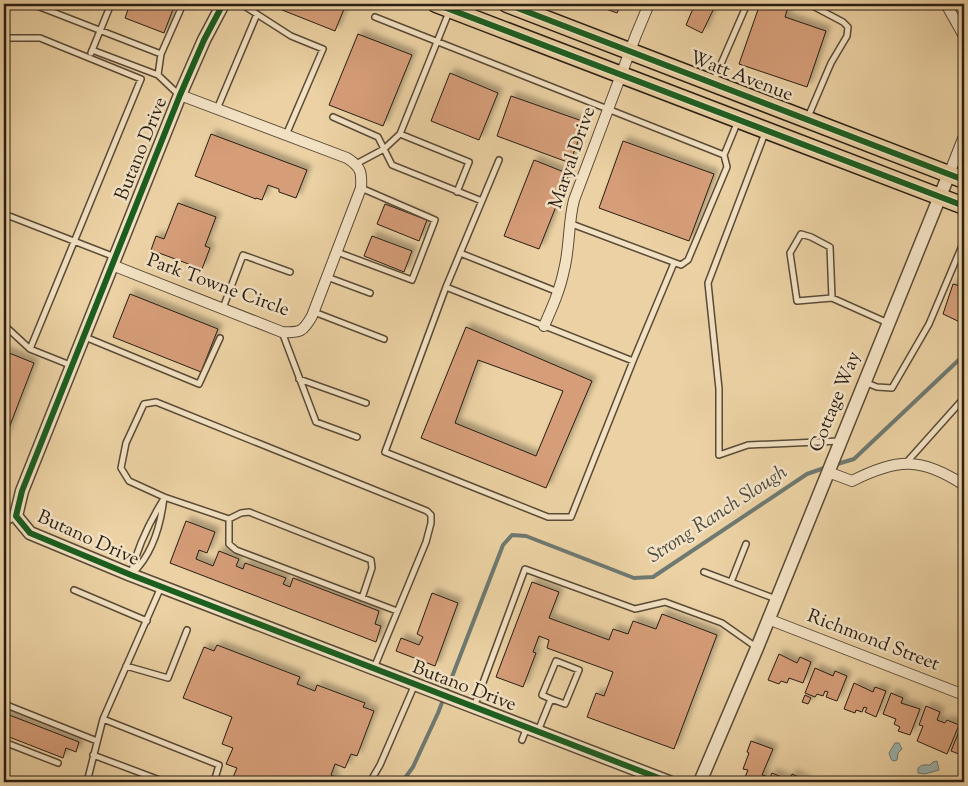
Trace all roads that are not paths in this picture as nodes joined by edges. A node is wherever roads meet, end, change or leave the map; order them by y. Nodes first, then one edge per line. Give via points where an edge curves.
1 (32, 4) edge
2 (111, 4) edge
3 (183, 4) edge
4 (224, 4) edge
5 (241, 4) edge
6 (506, 4) edge
7 (650, 4) edge
8 (747, 4) edge
9 (809, 4) edge
10 (946, 4) edge
11 (443, 6) edge
12 (257, 14) junction
13 (375, 17) dead end
14 (100, 30) junction
15 (964, 36) edge
16 (4, 38) edge
17 (437, 42) junction
18 (92, 50) junction
19 (630, 51) junction
20 (161, 54) junction
21 (89, 58) junction
22 (622, 74) junction
23 (158, 75) junction
24 (713, 83) junction
25 (180, 95) junction
26 (217, 109) junction
27 (608, 110) junction
28 (333, 117) dead end
29 (807, 118) junction
30 (739, 120) junction
31 (766, 130) junction
32 (400, 134) junction
33 (285, 135) junction
34 (964, 136) edge
35 (384, 148) junction
36 (724, 155) junction
37 (499, 160) dead end
38 (356, 164) junction
39 (957, 177) edge
40 (361, 188) junction
41 (457, 192) junction
42 (940, 196) junction
43 (482, 202) junction
44 (964, 206) edge
45 (4, 214) edge
46 (569, 223) junction
47 (74, 241) junction
48 (964, 241) edge
49 (337, 252) junction
50 (460, 253) junction
51 (114, 261) junction
52 (674, 263) junction
53 (290, 272) dead end
54 (327, 277) junction
55 (446, 287) junction
56 (558, 292) junction
57 (370, 293) dead end
58 (832, 298) junction
59 (223, 309) junction
60 (314, 312) junction
61 (888, 323) junction
62 (4, 325) edge
63 (544, 326) junction
64 (282, 332) junction
65 (84, 337) junction
66 (220, 338) dead end
67 (384, 339) dead end
68 (30, 348) junction
69 (633, 361) junction
70 (72, 366) junction
71 (300, 379) junction
72 (864, 382) junction
73 (964, 398) edge
74 (366, 403) dead end
75 (357, 437) dead end
76 (839, 445) junction
77 (906, 464) junction
78 (828, 472) junction
79 (964, 485) edge
80 (164, 497) junction
81 (16, 516) junction
82 (229, 519) junction
83 (4, 524) edge
84 (149, 526) junction
85 (157, 529) junction
86 (746, 544) dead end
87 (704, 572) dead end
88 (131, 575) junction
89 (731, 582) junction
90 (162, 587) junction
91 (74, 590) dead end
92 (362, 598) junction
93 (776, 600) junction
94 (397, 610) junction
95 (768, 619) junction
96 (147, 621) junction
97 (187, 630) dead end
98 (757, 648) junction
99 (126, 666) junction
100 (374, 668) junction
101 (415, 684) junction
102 (964, 694) edge
103 (551, 699) junction
104 (4, 704) edge
105 (474, 707) junction
106 (103, 718) junction
107 (532, 730) junction
108 (522, 740) dead end
109 (97, 741) junction
110 (4, 742) edge
111 (93, 755) junction
112 (58, 763) dead end
113 (87, 782) edge
114 (165, 782) edge
115 (214, 782) edge
116 (370, 782) edge
117 (669, 782) edge
118 (700, 782) edge

1 - 14 lane
2 - 14 lane
3 - 20 lane
4 - 25 street, Butano Drive
5 - 12 lane
6 - 19 main road, Watt Avenue
7 - 19 street, Maryal Drive
8 - 24 lane
9 - 29 lane via 848,27 847,36 831,63
10 - 15 street
11 - 17 lane
11 - 22 main road
12 - 26 lane
12 - 33 lane via 291,36 323,49
13 - 17 lane
14 - 18 lane
14 - 20 lane
16 - 21 lane via 40,38
17 - 27 lane
17 - 32 lane
18 - 21 lane
18 - 23 lane
19 - 22 street, Maryal Drive
19 - 24 main road, Watt Avenue
20 - 23 lane
21 - 47 lane via 140,79
22 - 27 street, Maryal Drive
22 - 30 main road
23 - 25 lane
24 - 29 main road, Watt Avenue
25 - 26 street
25 - 51 street, Butano Drive
26 - 33 street
27 - 36 lane
27 - 46 street, Maryal Drive via 574,200
28 - 35 lane via 378,137
29 - 39 main road, Watt Avenue
30 - 31 main road
30 - 36 lane
31 - 42 main road
31 - 76 lane via 708,284 719,389 719,456 748,444
32 - 35 lane
32 - 41 lane via 469,162
33 - 38 street
34 - 39 street
35 - 38 lane
35 - 41 lane via 392,165
36 - 52 lane via 727,167 688,260 681,265
37 - 43 lane
38 - 40 street via 362,175
39 - 42 street, Cottage Way
40 - 49 street, Park Towne Circle
40 - 49 lane via 435,220 412,280
41 - 43 lane
42 - 44 main road
42 - 61 street, Cottage Way
43 - 50 lane
45 - 47 lane
46 - 52 lane
46 - 56 street, Maryal Drive via 567,257
47 - 51 lane
47 - 68 lane
48 - 72 lane via 929,324 892,388
49 - 54 street, Park Towne Circle
50 - 55 lane
50 - 56 lane
51 - 59 street, Park Towne Circle
51 - 65 street, Butano Drive
52 - 69 lane
53 - 59 lane via 243,254
54 - 57 lane
54 - 60 street, Park Towne Circle
55 - 63 lane
55 - 69 lane via 385,452 548,518 571,517
56 - 63 street, Maryal Drive
58 - 58 lane via 797,301 790,253 801,234 830,247
58 - 61 lane
59 - 64 street, Park Towne Circle
60 - 64 street, Park Towne Circle via 305,328 297,333
60 - 67 lane
61 - 72 street, Cottage Way
62 - 68 lane
63 - 69 lane
64 - 71 lane
65 - 66 lane via 199,384
65 - 70 street, Butano Drive
68 - 70 lane
70 - 81 street, Butano Drive via 22,491
71 - 74 lane
71 - 75 lane via 316,422
72 - 76 street, Cottage Way
73 - 77 lane
76 - 78 street, Cottage Way
77 - 78 street via 873,470 852,481
77 - 79 street via 934,468
78 - 93 street, Cottage Way
80 - 82 lane
80 - 84 lane
80 - 85 lane
80 - 94 lane via 129,481 121,468 126,442 144,404 156,402 427,511 432,523
81 - 83 lane
81 - 88 street, Butano Drive via 30,533
82 - 92 lane via 229,544 236,550
82 - 92 lane via 241,512 249,512 371,560 372,568
84 - 85 lane
84 - 88 lane
85 - 88 lane via 142,564
86 - 89 lane
87 - 89 lane
88 - 90 street, Butano Drive
89 - 93 lane
90 - 96 lane
90 - 100 street, Butano Drive
91 - 96 lane
92 - 94 lane
93 - 95 street, Cottage Way
94 - 100 lane
95 - 98 street, Cottage Way
95 - 102 street, Richmond Street
96 - 99 lane
97 - 99 lane via 168,678
98 - 105 lane via 722,623 665,602 635,609 525,569
98 - 118 street, Cottage Way
99 - 106 lane
100 - 101 street, Butano Drive
101 - 105 street, Butano Drive
101 - 116 lane
103 - 103 lane via 542,695 556,661 578,670 565,704
103 - 107 lane
104 - 109 lane
105 - 107 street, Butano Drive
106 - 109 lane
106 - 115 lane via 219,765
107 - 108 lane
107 - 117 street, Butano Drive
109 - 111 lane
110 - 112 lane
111 - 113 lane
111 - 114 lane

